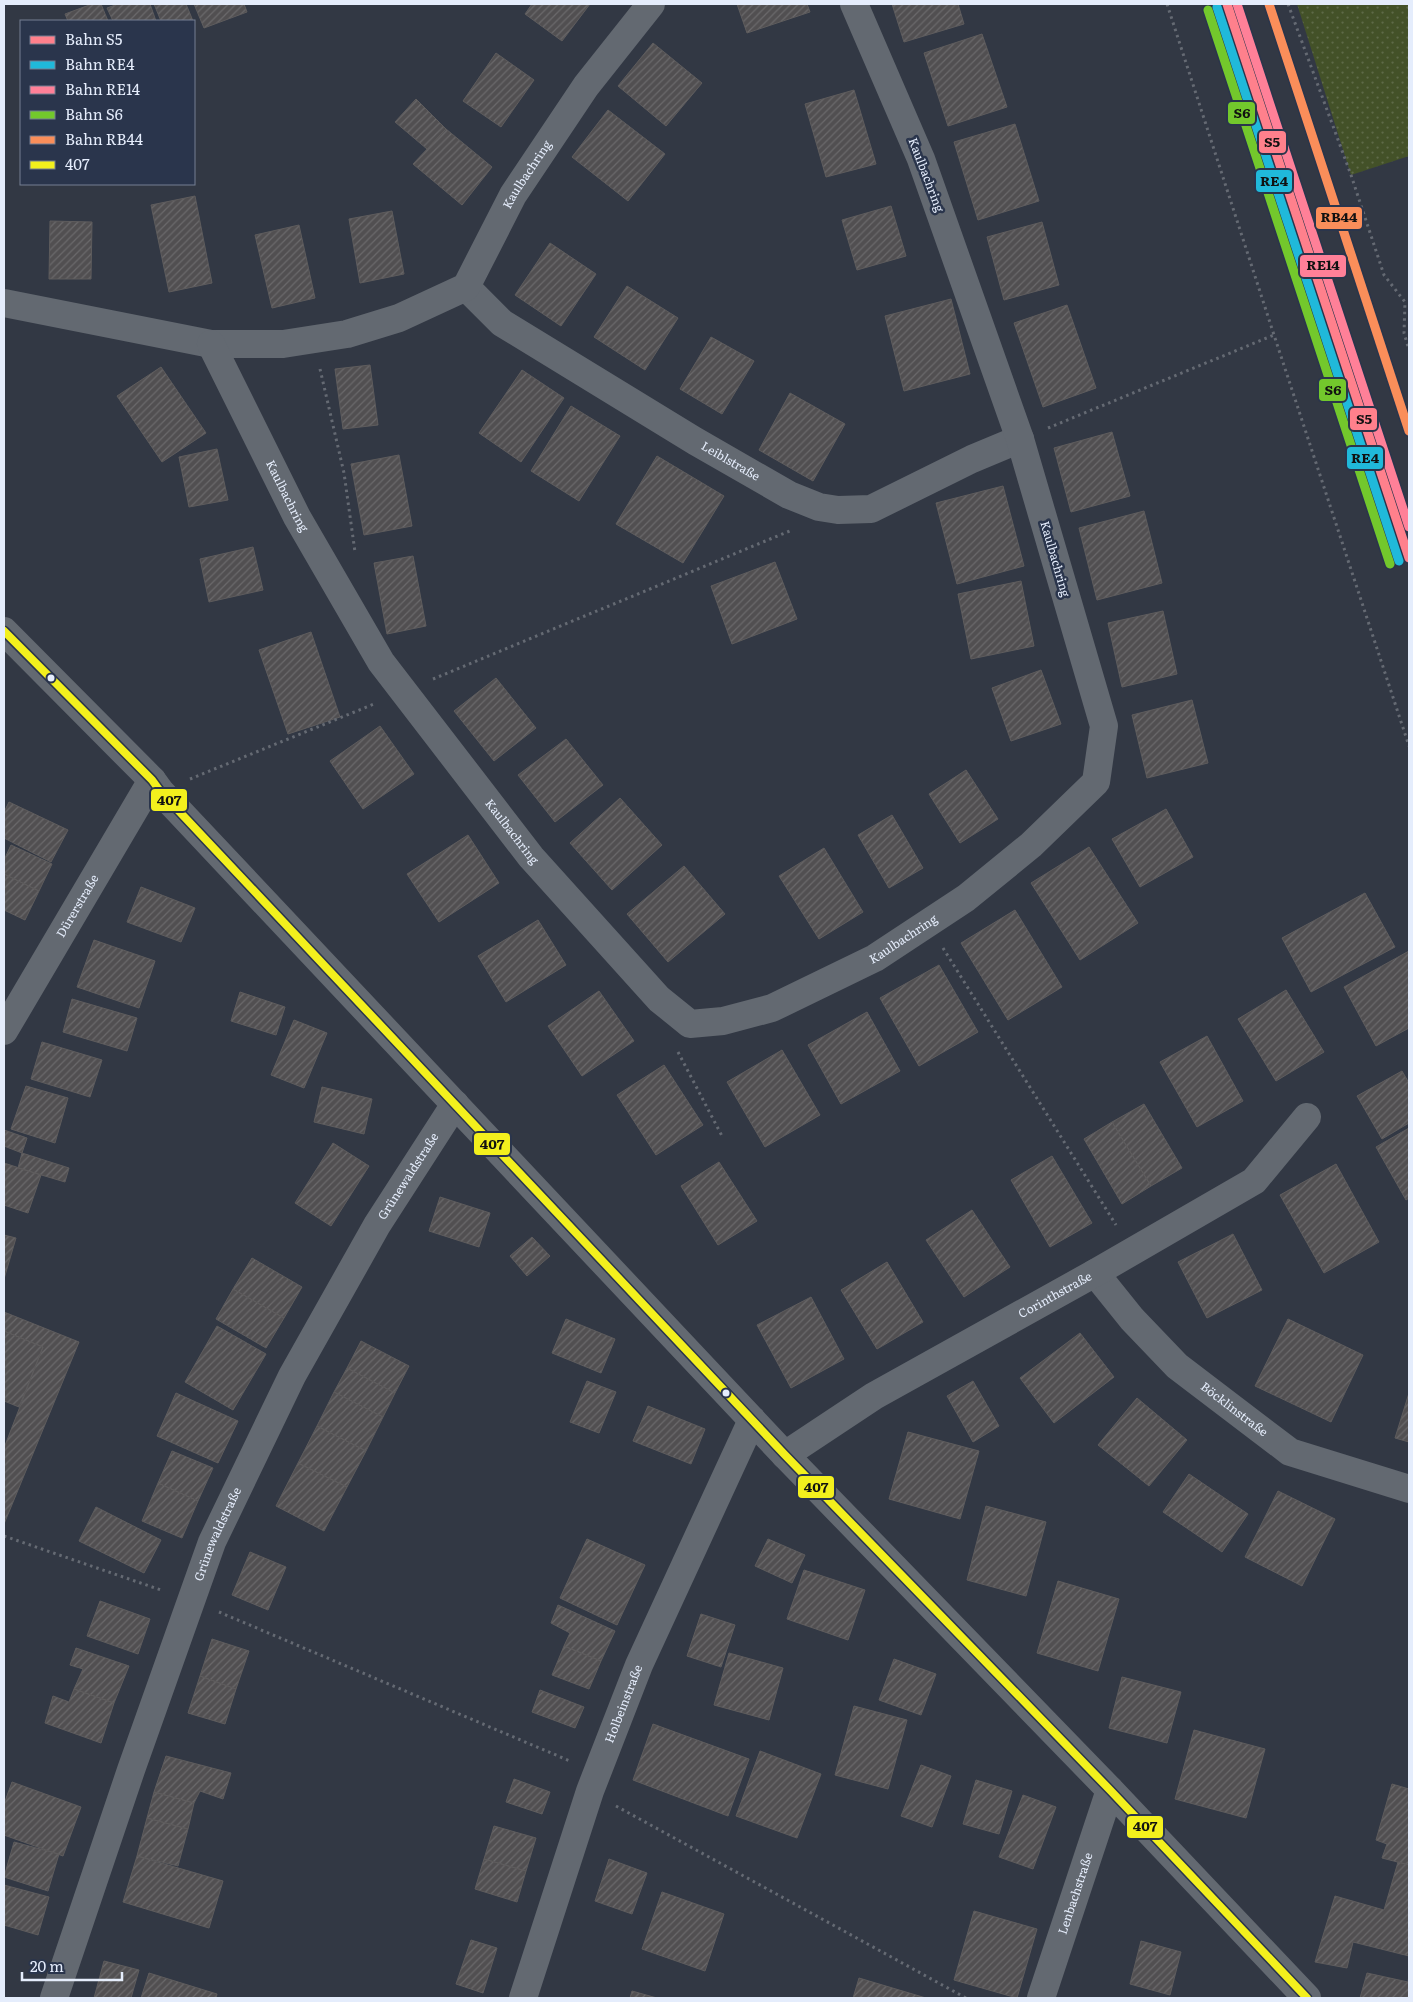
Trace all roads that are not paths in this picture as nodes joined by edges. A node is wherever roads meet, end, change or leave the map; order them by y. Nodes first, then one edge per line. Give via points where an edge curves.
1 (651, 4) edge
2 (854, 4) edge
3 (466, 286) junction
4 (4, 303) edge
5 (212, 344) junction
6 (1020, 439) junction
7 (4, 632) edge
8 (156, 786) junction
9 (4, 1031) edge
10 (455, 1104) junction
11 (1307, 1117) dead end
12 (1096, 1273) junction
13 (752, 1420) junction
14 (785, 1455) junction
15 (1409, 1490) edge
16 (1110, 1790) junction
17 (54, 1998) edge
18 (523, 1998) edge
19 (1041, 1998) edge
20 (1307, 1998) edge

1 - 3 street, Kaulbachring via 586,86 513,195
2 - 6 street, Kaulbachring via 921,159
3 - 5 street via 398,318 346,334 283,344
3 - 6 street, Leiblstraße via 502,323 695,441 789,495 819,507 870,509
4 - 5 street
5 - 6 street, Kaulbachring via 297,517 381,662 402,692 531,857 658,999 690,1024 723,1021 772,1008 875,958 966,898 1031,846 1096,782 1104,726
7 - 8 street
8 - 9 street, Dürerstraße
8 - 10 street
10 - 13 street
10 - 17 street, Grünewaldstraße via 377,1225 292,1376 212,1542
11 - 12 street, Corinthstraße via 1254,1182
12 - 14 street, Corinthstraße via 874,1396
12 - 15 street, Böcklinstraße via 1132,1319 1177,1366 1290,1452
13 - 14 street
13 - 18 street, Holbeinstraße via 639,1665 594,1782
14 - 16 street
16 - 19 street, Lenbachstraße
16 - 20 street

